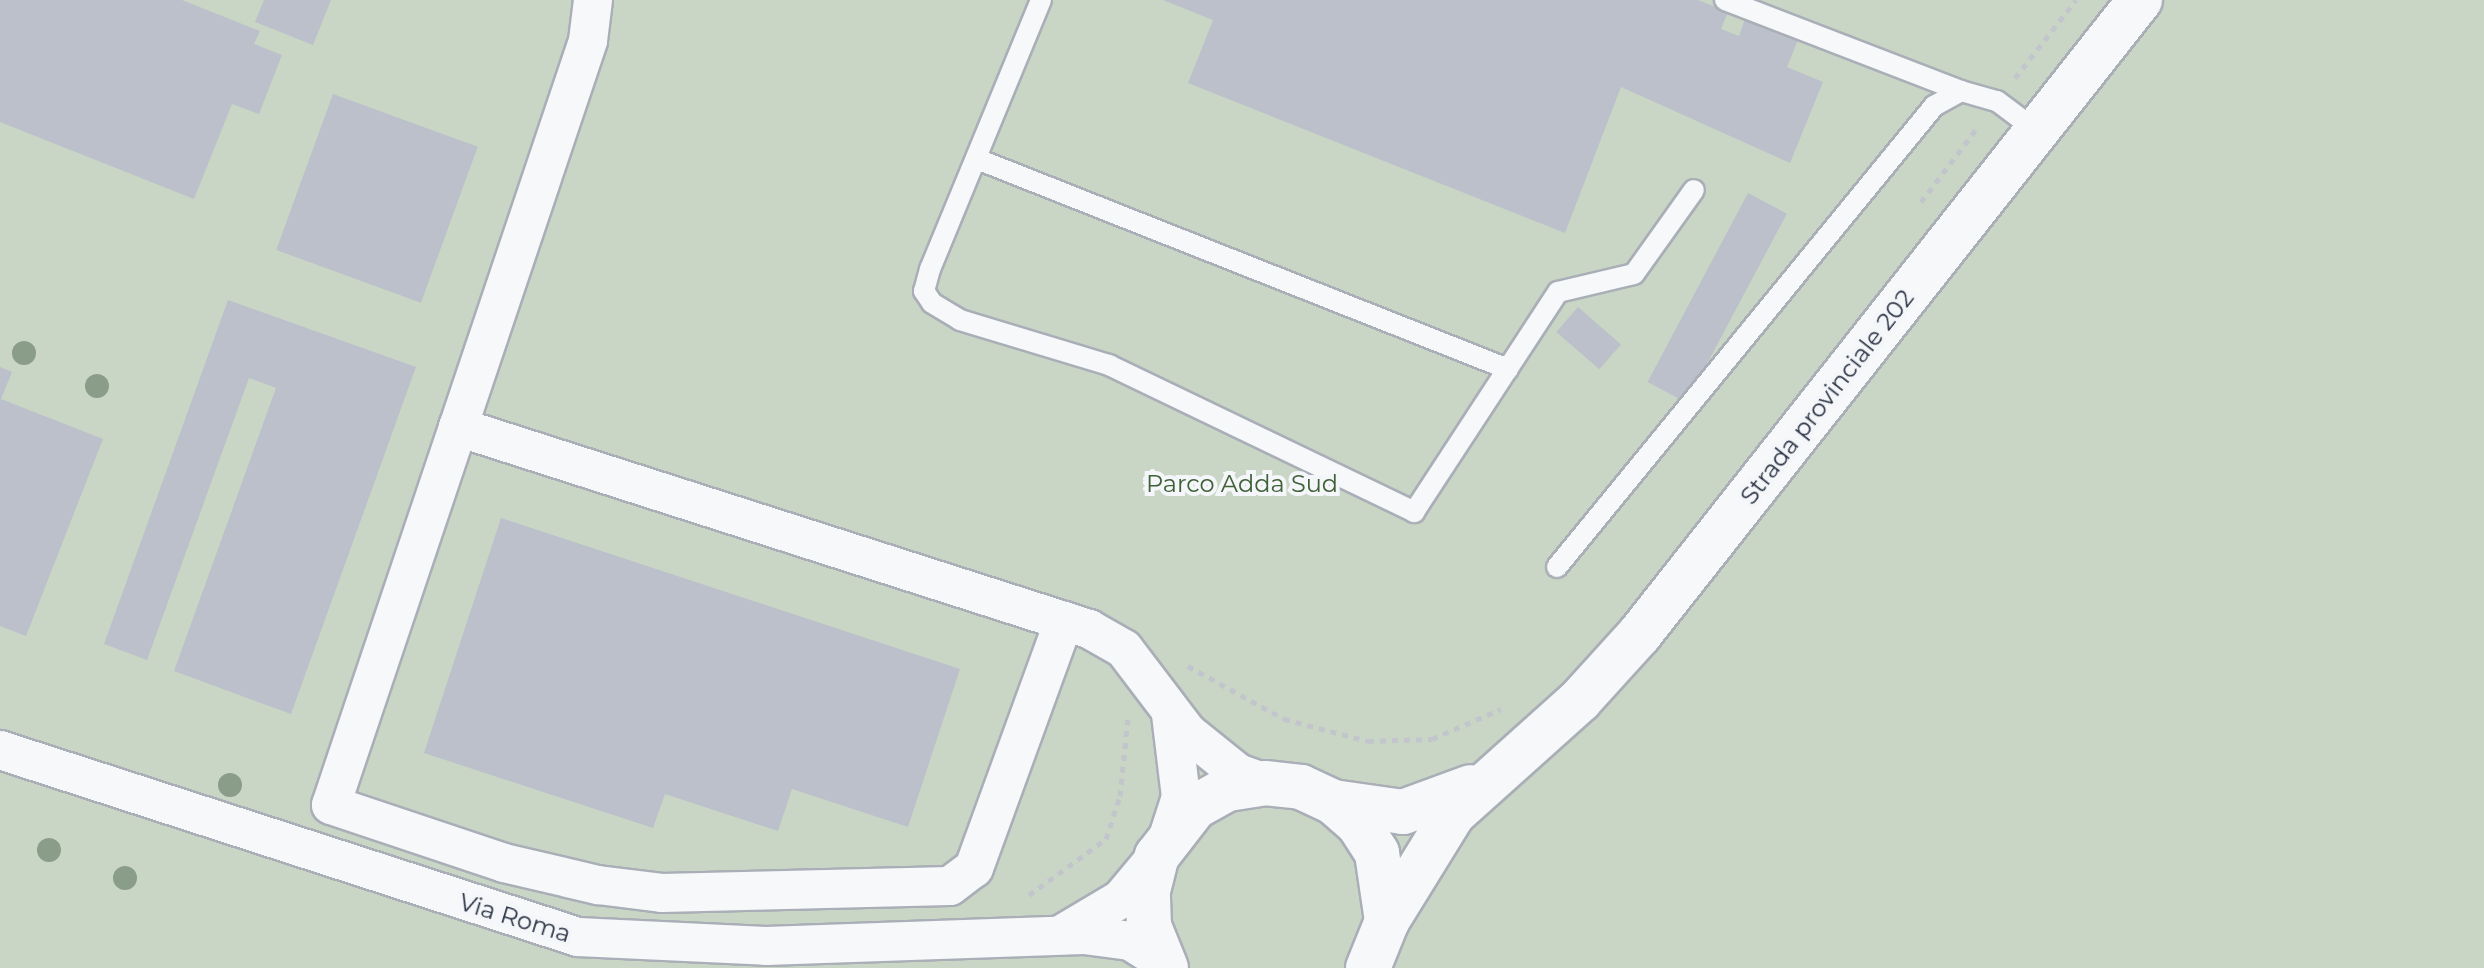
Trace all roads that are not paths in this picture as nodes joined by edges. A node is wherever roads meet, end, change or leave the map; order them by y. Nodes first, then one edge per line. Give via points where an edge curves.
1 (593, 0) edge
2 (1041, 0) edge
3 (1725, 0) edge
4 (2140, 0) edge
5 (1961, 91) junction
6 (2037, 131) junction
7 (977, 159) junction
8 (1694, 190) dead end
9 (1508, 369) junction
10 (458, 427) junction
11 (1557, 567) dead end
12 (1064, 621) junction
13 (1164, 703) junction
14 (0, 750) edge
15 (1493, 773) junction
16 (1265, 783) junction
17 (1333, 802) junction
18 (1163, 845) junction
19 (1387, 921) junction
20 (1052, 938) junction
21 (1163, 964) edge
22 (1368, 968) edge

1 - 10 street via 588,41
2 - 7 lane
3 - 5 lane
4 - 6 street, Strada provinciale 202
5 - 6 lane via 1997,101
5 - 11 lane via 1934,106
6 - 15 street, Strada provinciale 202 via 1639,635 1550,728
7 - 9 lane
7 - 9 lane via 930,269 924,291 932,303 960,320 1109,365 1414,512
8 - 9 lane via 1634,274 1558,292
10 - 12 street
10 - 12 street via 331,805 504,863 662,893 961,883 974,868
12 - 13 street via 1124,649
13 - 16 street via 1231,768
13 - 18 street via 1181,797
14 - 20 street, Via Roma via 578,937 638,945 766,946
15 - 17 street, Strada provinciale 202 via 1452,798 1403,812
15 - 19 street, Strada provinciale 202 via 1438,833
16 - 17 street, Strada provinciale 202 via 1301,787
16 - 18 street, Strada provinciale 202 via 1228,789 1195,807
17 - 19 street, Strada provinciale 202 via 1359,825 1377,853
18 - 20 street, Via Roma via 1121,899
18 - 21 street via 1148,891 1149,926
19 - 22 street, Strada provinciale 202
20 - 21 street, Via Roma via 1117,938 1149,947

